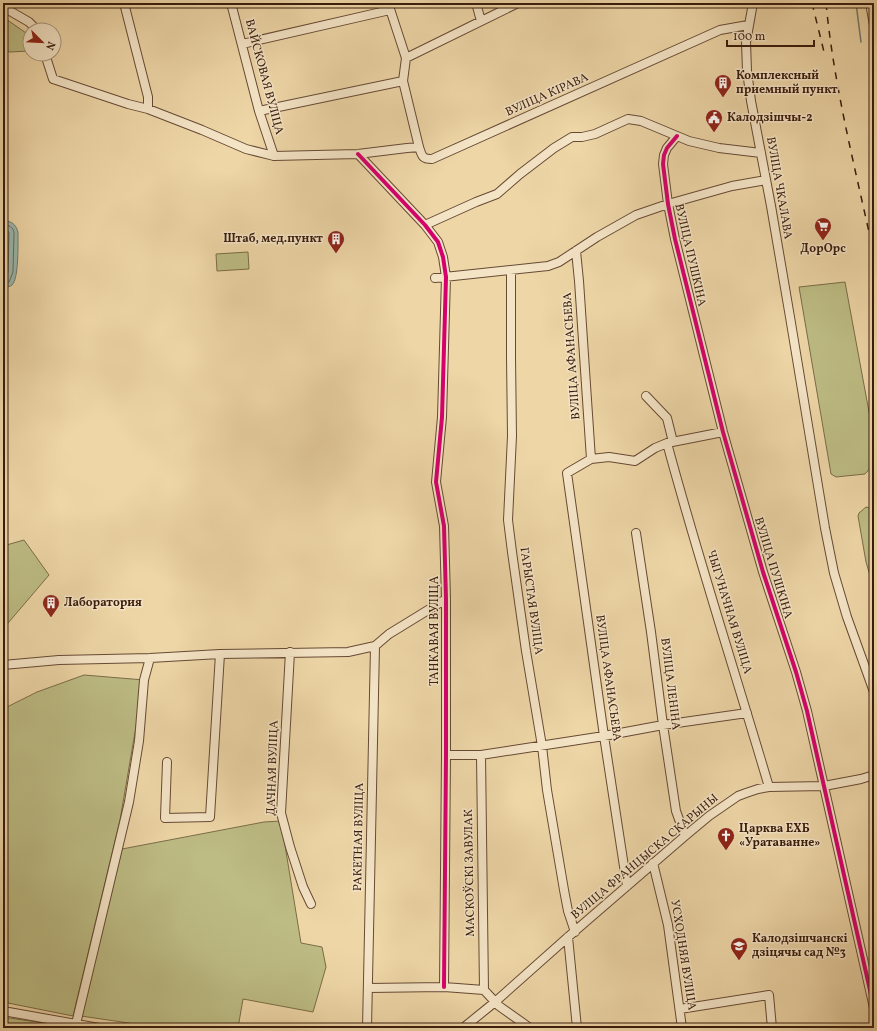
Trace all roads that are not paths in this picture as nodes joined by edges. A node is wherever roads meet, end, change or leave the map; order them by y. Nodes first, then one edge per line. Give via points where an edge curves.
1 (124, 3) edge
2 (231, 3) edge
3 (476, 3) edge
4 (518, 3) edge
5 (753, 3) edge
6 (870, 3) edge
7 (389, 6) edge
8 (3, 7) edge
9 (481, 21) junction
10 (29, 22) edge
11 (748, 25) junction
12 (874, 25) edge
13 (242, 44) junction
14 (406, 58) junction
15 (48, 62) edge
16 (403, 81) junction
17 (148, 109) junction
18 (260, 111) junction
19 (677, 136) junction
20 (419, 147) junction
21 (761, 153) junction
22 (358, 154) junction
23 (274, 156) junction
24 (766, 180) junction
25 (668, 204) junction
26 (425, 225) junction
27 (576, 251) junction
28 (511, 270) junction
29 (446, 277) junction
30 (435, 278) dead end
31 (646, 396) dead end
32 (723, 432) junction
33 (670, 442) junction
34 (591, 459) junction
35 (636, 533) dead end
36 (446, 599) junction
37 (375, 646) junction
38 (290, 652) junction
39 (220, 654) junction
40 (150, 658) junction
41 (3, 665) edge
42 (874, 692) edge
43 (747, 712) junction
44 (663, 725) junction
45 (604, 736) junction
46 (542, 746) junction
47 (446, 755) junction
48 (480, 755) junction
49 (167, 762) dead end
50 (874, 775) edge
51 (824, 786) junction
52 (769, 787) junction
53 (685, 836) junction
54 (654, 863) junction
55 (627, 886) junction
56 (311, 904) dead end
57 (571, 934) junction
58 (444, 987) junction
59 (368, 988) junction
60 (484, 990) junction
61 (495, 1002) junction
62 (874, 1008) edge
63 (680, 1009) junction
64 (3, 1011) edge
65 (76, 1024) junction
66 (99, 1028) edge
67 (367, 1028) edge
68 (463, 1028) edge
69 (530, 1028) edge
70 (577, 1028) edge
71 (682, 1028) edge
72 (772, 1028) edge

1 - 17 street via 148,97
2 - 13 street, ВАЙСКОВАЯ ВУЛІЦА
3 - 9 street
4 - 9 street
5 - 11 street, ВУЛІЦА ЧКАЛАВА
6 - 12 street
7 - 13 street
7 - 14 street
8 - 10 street
9 - 14 street
11 - 20 street, ВУЛІЦА КІРАВА via 720,30 432,159 422,156
11 - 21 street, ВУЛІЦА ЧКАЛАВА via 747,71
13 - 18 street, ВАЙСКОВАЯ ВУЛІЦА
14 - 16 street
15 - 17 street via 54,79
16 - 18 street
16 - 20 street
17 - 23 street via 246,149
18 - 23 street, ВАЙСКОВАЯ ВУЛІЦА
19 - 21 street via 718,148
19 - 25 street, ВУЛІЦА ПУШКІНА via 664,155
19 - 26 street via 628,118 596,134 572,137 554,148 497,194
20 - 22 street
21 - 24 street, ВУЛІЦА ЧКАЛАВА
22 - 23 street
22 - 26 street, ТАНКАВАЯ ВУЛІЦА
24 - 25 street via 732,186
24 - 42 street, ВУЛІЦА ЧКАЛАВА via 834,573
25 - 27 street via 636,215
25 - 32 street, ВУЛІЦА ПУШКІНА
26 - 29 street, ТАНКАВАЯ ВУЛІЦА via 438,242
27 - 28 street via 548,266
27 - 34 street, ВУЛІЦА АФАНАСЬЕВА
28 - 29 street
28 - 46 street, ГАРЫСТАЯ ВУЛІЦА via 512,436 508,520
29 - 30 street
29 - 36 street, ТАНКАВАЯ ВУЛІЦА via 442,417 436,482 444,526
31 - 33 street, ЧЫГУНАЧНАЯ ВУЛІЦА via 667,418
32 - 33 street
32 - 51 street, ВУЛІЦА ПУШКІНА via 763,572 794,665
33 - 34 street via 635,461 609,457
33 - 43 street, ЧЫГУНАЧНАЯ ВУЛІЦА via 685,509
34 - 45 street, ВУЛІЦА АФАНАСЬЕВА via 567,473
35 - 44 street, ВУЛІЦА ЛЕНІНА
36 - 37 street via 389,634
36 - 47 street, ТАНКАВАЯ ВУЛІЦА
37 - 38 street via 348,652
37 - 59 street, РАКЕТНАЯ ВУЛІЦА
38 - 39 street
38 - 56 street, ДАЧНАЯ ВУЛІЦА via 281,813 303,887
39 - 40 street
39 - 49 street via 210,817 165,818
40 - 41 street via 59,660
40 - 65 street via 144,680 139,741 129,802
43 - 44 street
43 - 52 street, ЧЫГУНАЧНАЯ ВУЛІЦА
44 - 45 street
44 - 53 street, ВУЛІЦА ЛЕНІНА via 676,811
45 - 46 street
45 - 55 street, ВУЛІЦА АФАНАСЬЕВА
46 - 48 street
46 - 57 street, ГАРЫСТАЯ ВУЛІЦА
47 - 48 street
47 - 58 street, ТАНКАВАЯ ВУЛІЦА
48 - 60 street, МАСКОЎСКІ ЗАВУЛАК
50 - 51 street, ВУЛІЦА ФРАНЦЫСКА СКАРЫНЫ
51 - 52 street, ВУЛІЦА ФРАНЦЫСКА СКАРЫНЫ
51 - 62 street, ВУЛІЦА ПУШКІНА
52 - 53 street, ВУЛІЦА ФРАНЦЫСКА СКАРЫНЫ via 738,796
53 - 54 street, ВУЛІЦА ФРАНЦЫСКА СКАРЫНЫ
54 - 55 street, ВУЛІЦА ФРАНЦЫСКА СКАРЫНЫ
54 - 63 street, УСХОДНЯЯ ВУЛІЦА via 668,925
55 - 57 street, ВУЛІЦА ФРАНЦЫСКА СКАРЫНЫ
57 - 61 street, ВУЛІЦА ФРАНЦЫСКА СКАРЫНЫ
57 - 70 street, ГАРЫСТАЯ ВУЛІЦА
58 - 59 street
58 - 60 street
59 - 67 street, РАКЕТНАЯ ВУЛІЦА
60 - 61 street
61 - 68 street, ВУЛІЦА ФРАНЦЫСКА СКАРЫНЫ
61 - 69 street
63 - 71 street, УСХОДНЯЯ ВУЛІЦА
63 - 72 street via 769,995
64 - 65 street
65 - 66 street

